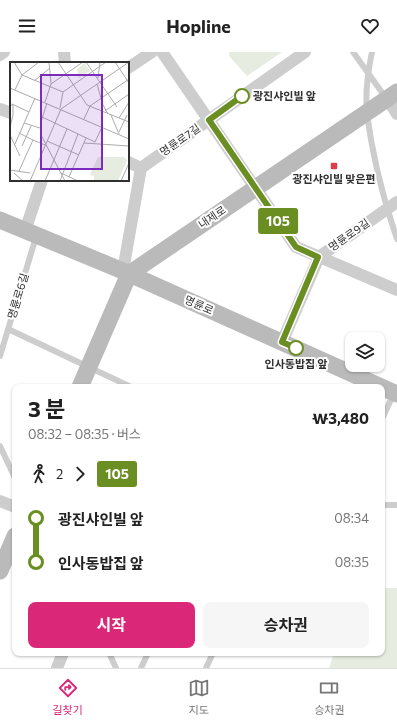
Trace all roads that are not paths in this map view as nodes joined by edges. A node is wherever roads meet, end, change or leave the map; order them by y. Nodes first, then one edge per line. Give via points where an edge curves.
1 (4, 52) edge
2 (64, 52) edge
3 (152, 52) edge
4 (162, 52) edge
5 (305, 52) edge
6 (353, 52) edge
7 (372, 52) edge
8 (0, 55) edge
9 (65, 62) edge
10 (129, 67) edge
11 (368, 72) junction
12 (392, 95) edge
13 (0, 109) edge
14 (367, 112) junction
15 (10, 113) edge
16 (397, 114) edge
17 (209, 120) junction
18 (129, 162) edge
19 (141, 168) junction
20 (42, 181) edge
21 (255, 188) junction
22 (392, 206) edge
23 (0, 220) edge
24 (30, 233) junction
25 (397, 239) edge
26 (318, 257) junction
27 (126, 272) junction
28 (397, 290) edge
29 (8, 329) junction
30 (282, 342) junction
31 (0, 356) edge
32 (88, 367) junction
33 (81, 384) edge
34 (125, 384) edge
35 (376, 384) edge
36 (385, 388) edge
37 (396, 393) edge
38 (385, 413) edge
39 (0, 446) edge
40 (12, 472) edge
41 (0, 500) edge
42 (385, 505) edge
43 (397, 505) edge
44 (12, 506) edge
45 (12, 543) edge
46 (0, 571) edge
47 (62, 656) edge
48 (110, 656) edge
49 (147, 656) edge
50 (212, 656) edge
51 (57, 668) edge
52 (116, 668) edge
53 (141, 668) edge
54 (206, 668) edge

1 - 8 street
2 - 9 street
3 - 10 street
4 - 17 street
5 - 17 street, 명륜로7길
6 - 11 lane
7 - 11 lane
11 - 12 lane
11 - 14 lane
12 - 14 street, 내제로
12 - 16 street
13 - 15 street
14 - 21 street, 내제로
14 - 22 lane
17 - 19 street, 명륜로7길
17 - 21 street
18 - 19 street
19 - 27 street
20 - 24 street
21 - 26 street via 296,247
21 - 27 street, 내제로
22 - 25 lane
22 - 26 street, 명륜로9길
23 - 24 street, 명륜로
24 - 27 street, 명륜로
24 - 29 lane, 명륜로6길
26 - 28 street
26 - 30 street, 명륜로9길
27 - 30 street, 명륜로
27 - 32 street
29 - 31 lane, 명륜로6길
29 - 32 lane
30 - 35 street, 명륜로
32 - 33 street
32 - 34 lane
36 - 37 street, 명륜로
37 - 38 lane
39 - 40 lane
41 - 44 street
42 - 43 lane
45 - 46 street
47 - 51 street
48 - 52 lane
49 - 53 lane
50 - 54 lane

